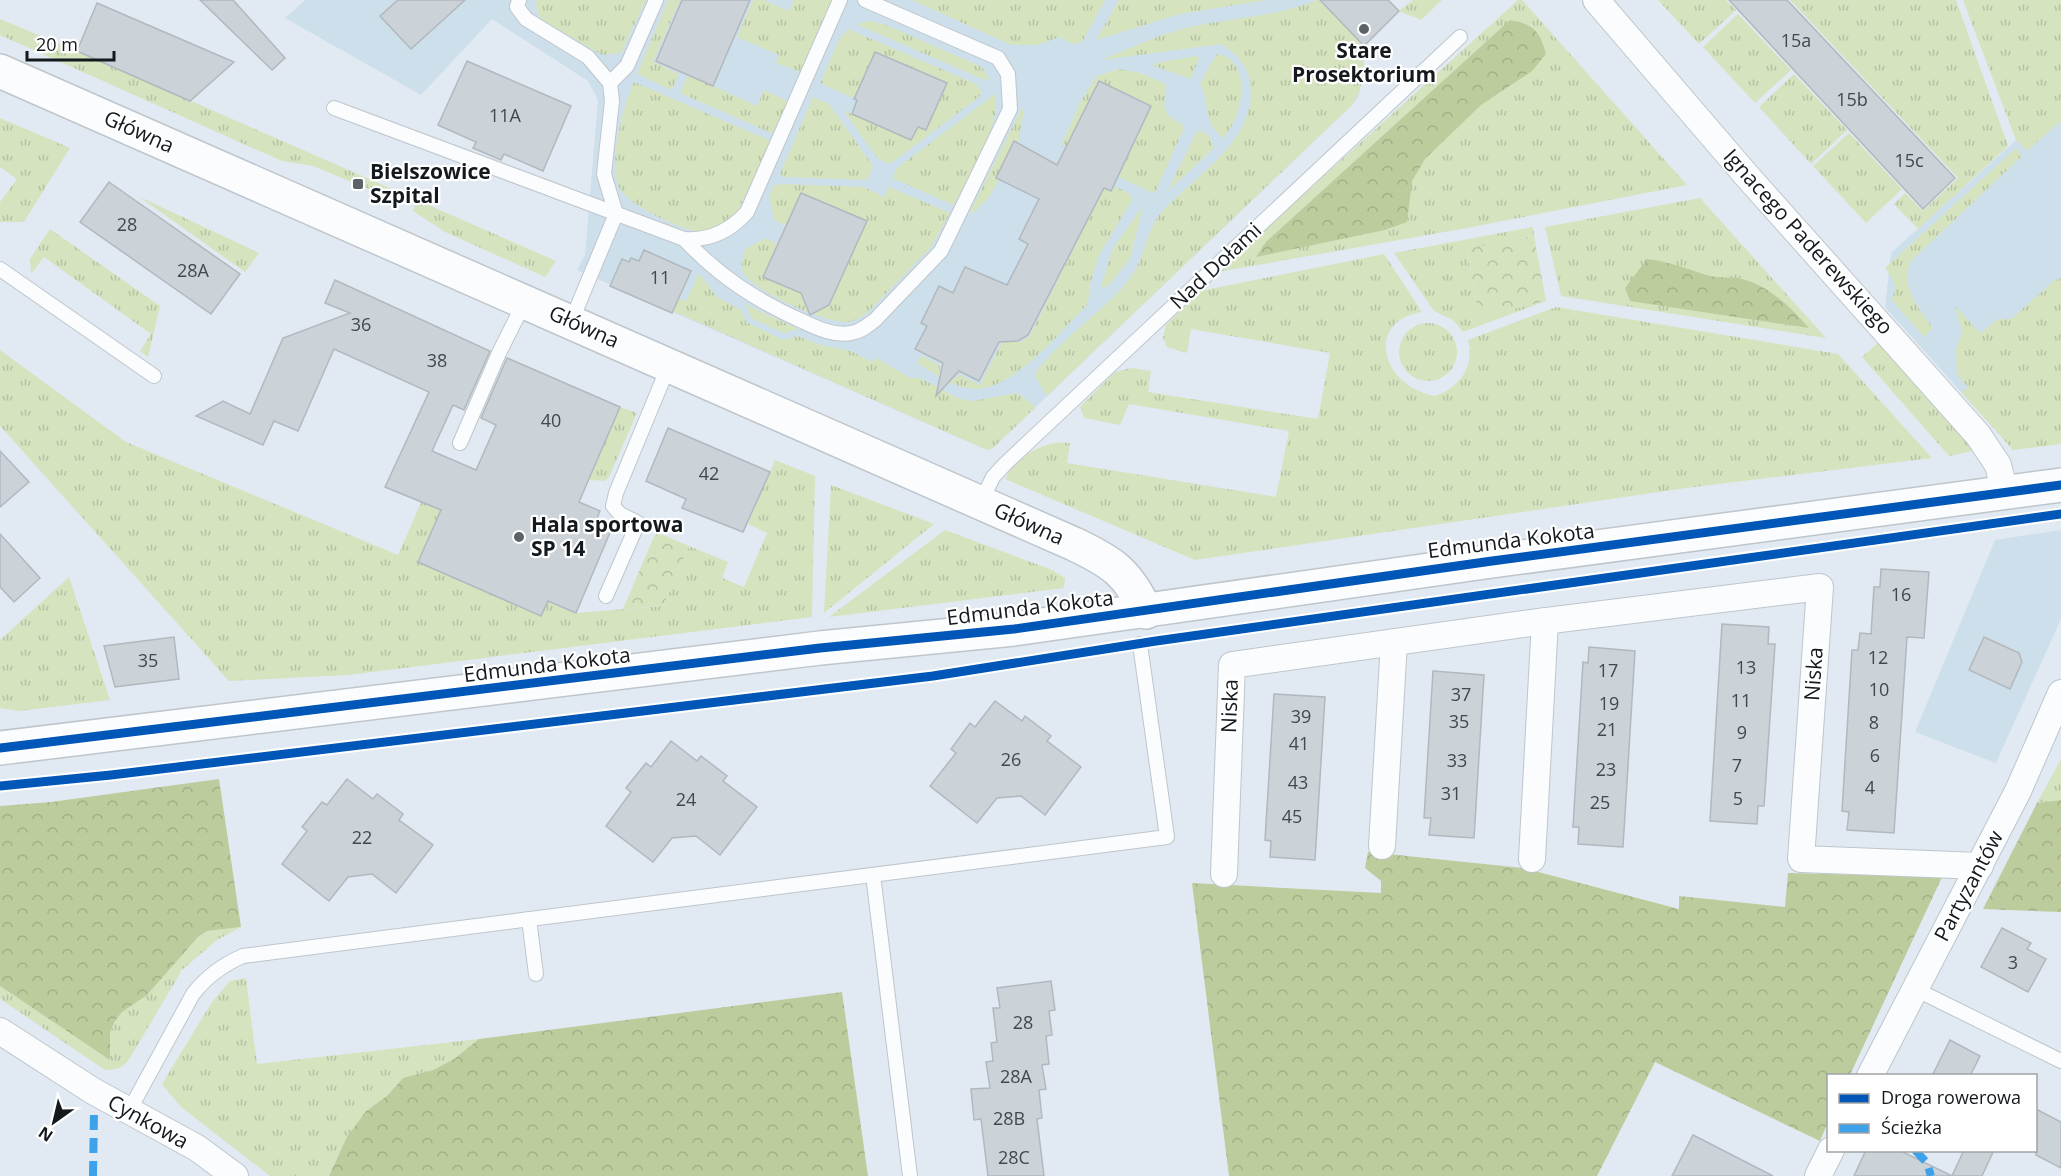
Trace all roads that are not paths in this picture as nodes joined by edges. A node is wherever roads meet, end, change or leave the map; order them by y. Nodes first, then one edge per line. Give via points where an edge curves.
1 (519, 0) edge
2 (656, 0) edge
3 (840, 0) edge
4 (866, 0) edge
5 (1596, 0) edge
6 (1460, 37) dead end
7 (0, 70) edge
8 (610, 83) junction
9 (334, 108) dead end
10 (616, 214) junction
11 (684, 238) junction
12 (0, 268) edge
13 (525, 302) junction
14 (571, 322) junction
15 (669, 365) junction
16 (154, 376) dead end
17 (460, 443) dead end
18 (2061, 485) edge
19 (2005, 493) junction
20 (981, 502) junction
21 (606, 596) dead end
22 (1146, 612) junction
23 (1545, 621) junction
24 (1394, 642) junction
25 (1140, 644) dead end
26 (2061, 693) edge
27 (0, 748) edge
28 (1382, 846) dead end
29 (1532, 859) dead end
30 (1980, 866) junction
31 (1224, 874) dead end
32 (873, 875) junction
33 (529, 919) junction
34 (536, 974) dead end
35 (1915, 989) junction
36 (0, 1031) edge
37 (2061, 1061) edge
38 (1871, 1074) edge
39 (129, 1111) junction
40 (1830, 1152) edge
41 (235, 1176) edge
42 (910, 1176) edge
43 (1818, 1176) edge

1 - 8 lane via 518,7 526,19 588,57
2 - 8 lane via 627,66
3 - 11 lane via 747,212 723,232 708,238
4 - 11 lane via 998,58 1008,74 1010,109 941,251 875,320 850,334 826,332 752,297
5 - 19 street, Ignacego Paderewskiego via 1978,435 1998,465
6 - 20 lane, Nad Dołami via 1006,464 993,477
7 - 13 street, Główna
8 - 10 lane via 612,101 604,174
9 - 10 lane
10 - 11 lane
10 - 14 lane
12 - 16 lane
13 - 14 street, Główna
13 - 17 lane
14 - 15 street, Główna
15 - 20 street, Główna
15 - 21 lane via 616,493 613,506 638,523
18 - 19 street, Edmunda Kokota
19 - 22 street, Edmunda Kokota via 1492,561
20 - 22 street, Główna via 1119,569 1132,583
22 - 27 street, Edmunda Kokota
23 - 24 street, Niska
23 - 29 street
23 - 30 street, Niska via 1820,587 1801,859
24 - 28 street
24 - 31 street, Niska via 1232,665
25 - 32 lane via 1167,837
26 - 30 street, Partyzantów
30 - 35 street, Partyzantów
32 - 33 lane
32 - 42 lane
33 - 34 lane
33 - 39 lane via 243,956 224,964 193,994
35 - 37 lane
35 - 38 street, Partyzantów
36 - 39 street, Cynkowa
39 - 41 street, Cynkowa via 197,1148
40 - 43 street

